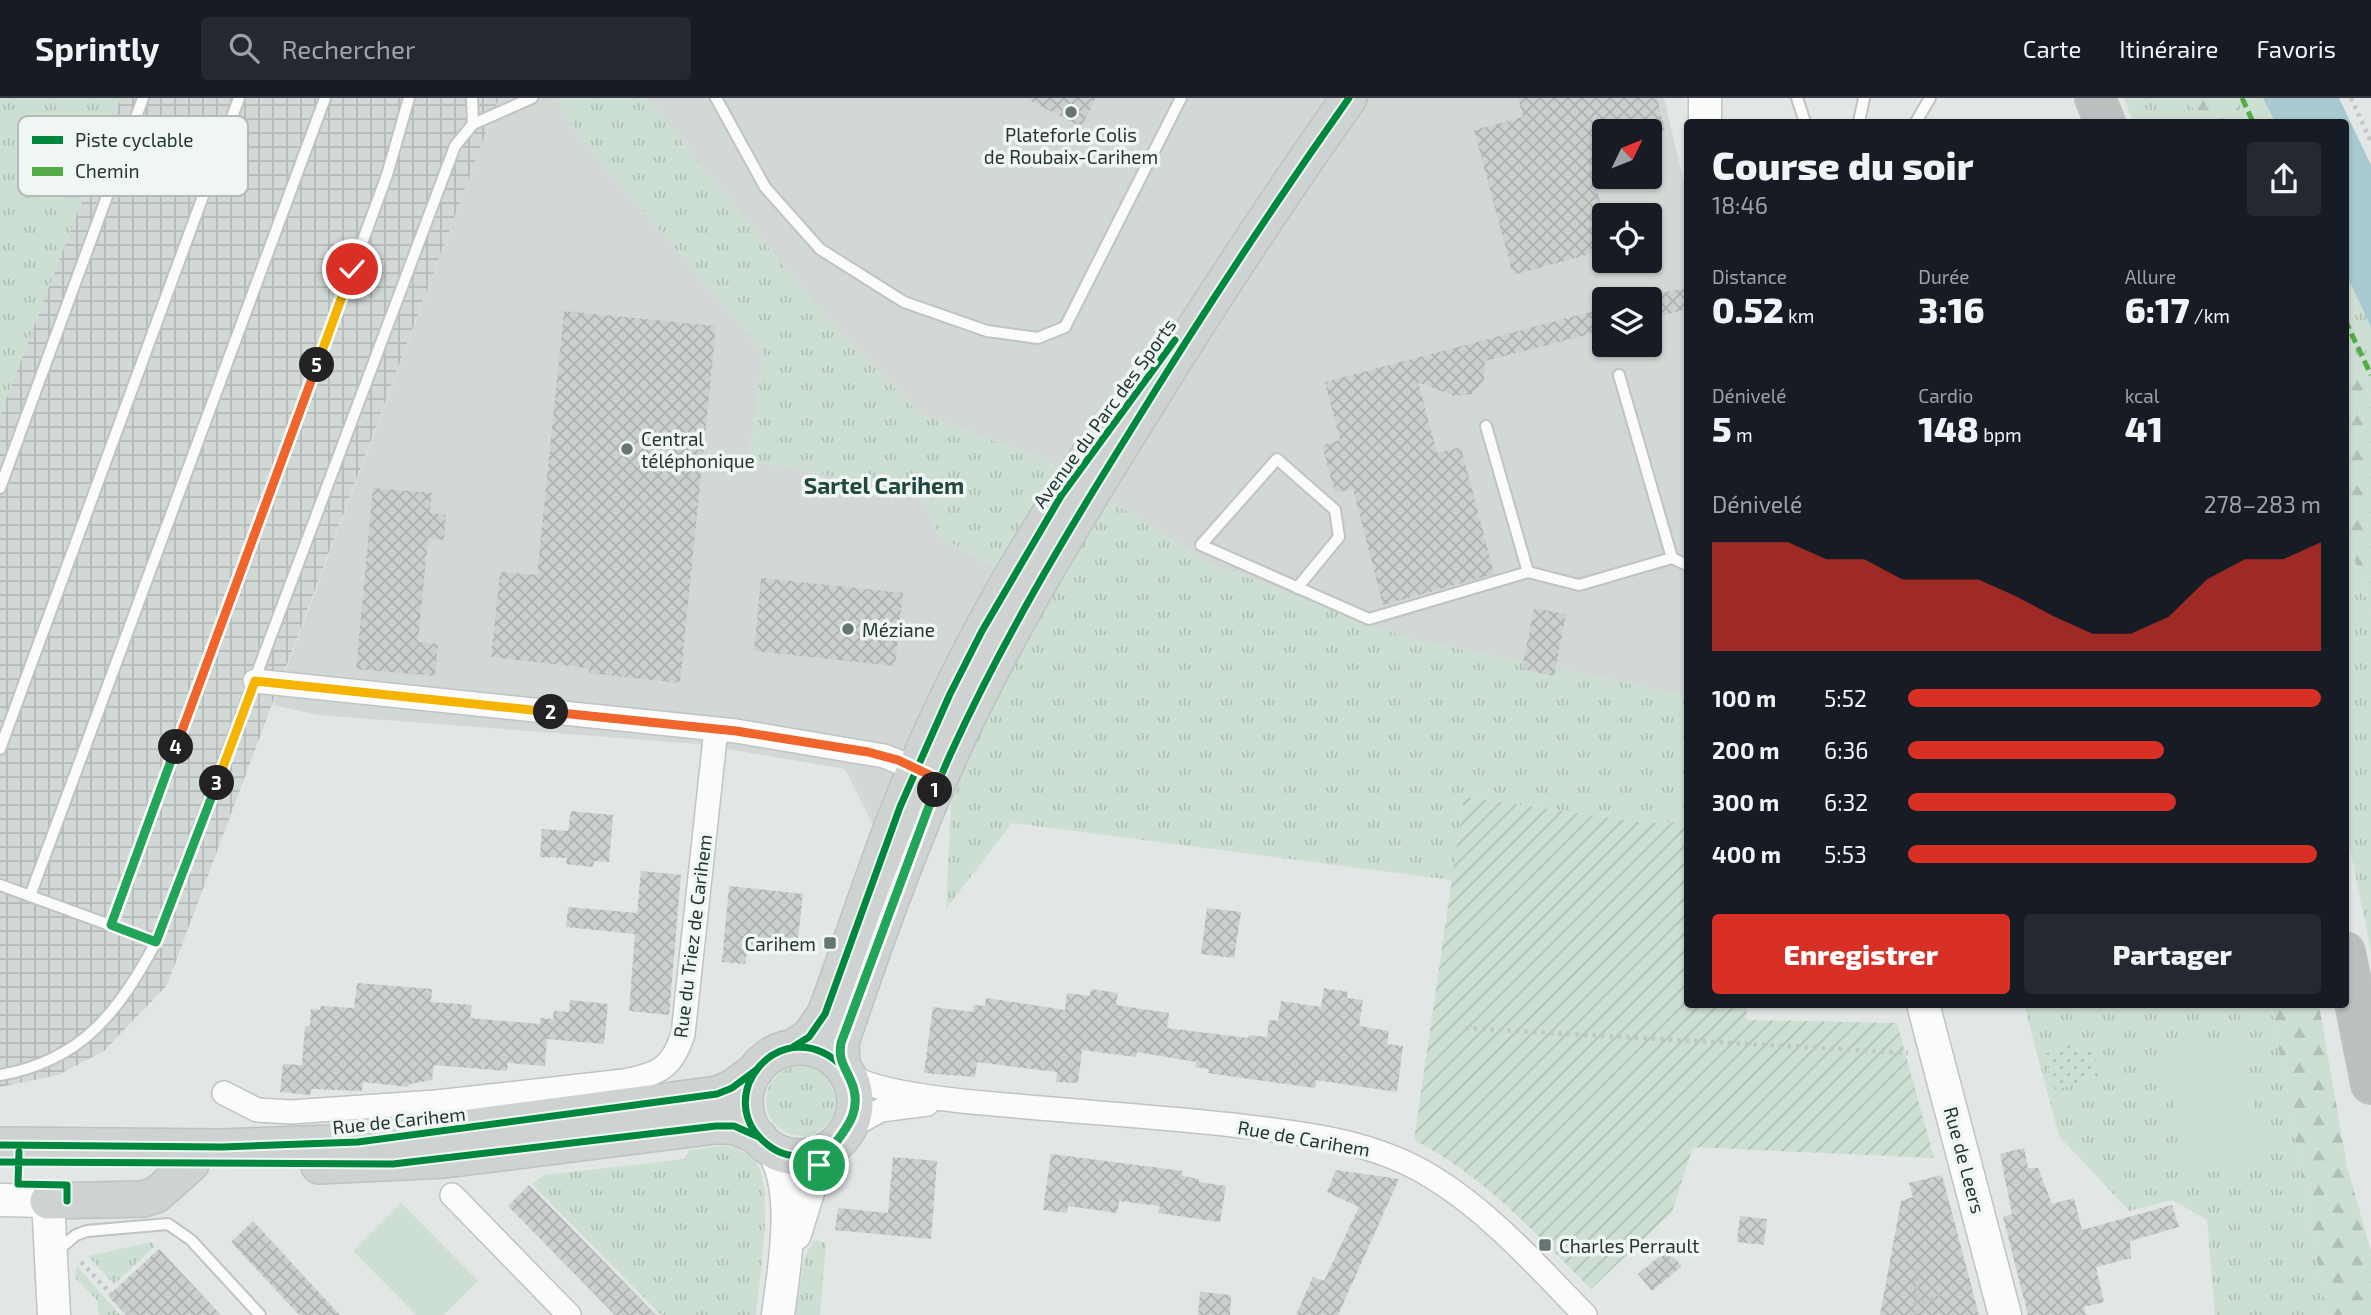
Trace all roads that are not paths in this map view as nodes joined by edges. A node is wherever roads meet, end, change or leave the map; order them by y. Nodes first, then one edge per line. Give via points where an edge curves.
1 (144, 98) edge
2 (239, 98) edge
3 (325, 98) edge
4 (409, 98) edge
5 (472, 98) edge
6 (532, 98) edge
7 (716, 98) edge
8 (1181, 98) edge
9 (1349, 98) edge
10 (1705, 98) edge
11 (1797, 98) edge
12 (1864, 98) edge
13 (1930, 98) edge
14 (2095, 98) edge
15 (137, 116) edge
16 (232, 116) edge
17 (1705, 119) edge
18 (1804, 119) edge
19 (1859, 119) edge
20 (1918, 119) edge
21 (2104, 119) edge
22 (473, 124) junction
23 (108, 196) edge
24 (203, 196) edge
25 (1619, 375) dead end
26 (1486, 426) dead end
27 (0, 488) edge
28 (1672, 558) junction
29 (1684, 564) edge
30 (1528, 572) junction
31 (1297, 588) junction
32 (255, 681) junction
33 (716, 729) junction
34 (0, 750) edge
35 (928, 775) junction
36 (0, 885) edge
37 (30, 896) junction
38 (111, 925) junction
39 (156, 942) junction
40 (2349, 972) edge
41 (1924, 1008) edge
42 (793, 1047) junction
43 (756, 1070) junction
44 (844, 1070) junction
45 (0, 1075) edge
46 (2371, 1084) edge
47 (224, 1093) dead end
48 (965, 1102) junction
49 (840, 1137) junction
50 (765, 1143) junction
51 (0, 1146) edge
52 (41, 1155) junction
53 (0, 1162) edge
54 (191, 1164) junction
55 (452, 1195) dead end
56 (0, 1200) edge
57 (48, 1201) junction
58 (57, 1253) junction
59 (782, 1283) junction
60 (567, 1314) edge
61 (54, 1315) edge
62 (260, 1315) edge
63 (778, 1315) edge
64 (1585, 1315) edge
65 (2005, 1315) edge

1 - 15 lane
2 - 16 lane
3 - 37 lane
4 - 38 lane via 387,175
5 - 22 lane
6 - 22 lane
7 - 8 lane via 765,187 820,249 904,302 987,331 1038,338 1065,327
9 - 35 main road, Avenue du Parc des Sports via 1240,257 1061,496 982,631
10 - 17 street
11 - 18 lane
12 - 19 lane
13 - 20 lane
14 - 21 highway
22 - 32 lane via 455,146
23 - 27 lane
24 - 34 lane
25 - 28 lane
26 - 30 lane
28 - 29 lane
28 - 30 lane via 1579,584
30 - 31 lane via 1369,619
31 - 31 lane via 1201,545 1277,459 1335,510 1339,537
32 - 33 street
32 - 39 lane
33 - 35 street via 868,752
33 - 47 street, Rue du Triez de Carihem via 683,1034 667,1065 652,1075 624,1081 345,1110 257,1110
35 - 42 main road, Avenue du Parc des Sports via 877,865 825,1014 809,1037
35 - 44 main road, Avenue du Parc des Sports via 845,1032 840,1051
36 - 37 lane
37 - 38 lane
38 - 39 lane
39 - 45 lane via 129,991 79,1045 29,1070
40 - 46 highway
41 - 65 street, Rue de Leers
42 - 43 main road via 768,1057
42 - 44 main road via 820,1050
43 - 50 main road via 746,1104 749,1121
43 - 52 main road, Rue de Carihem via 718,1094 383,1139
44 - 48 street, Rue de Carihem via 876,1088
44 - 49 main road via 855,1097 854,1113
48 - 49 street, Rue de Carihem via 881,1110
48 - 64 street, Rue de Carihem via 1247,1127 1379,1152 1458,1195
49 - 50 main road via 807,1156 789,1155
49 - 59 street via 813,1176
50 - 54 main road, Rue de Carihem via 734,1126 716,1126 393,1164
50 - 59 street via 783,1174 786,1197
51 - 52 main road
52 - 53 main road
52 - 54 main road, Rue de Carihem
54 - 57 main road via 156,1195 143,1199
55 - 60 street
56 - 57 street
57 - 58 street
58 - 61 street
58 - 62 lane via 87,1231 168,1224 191,1240
59 - 63 street

